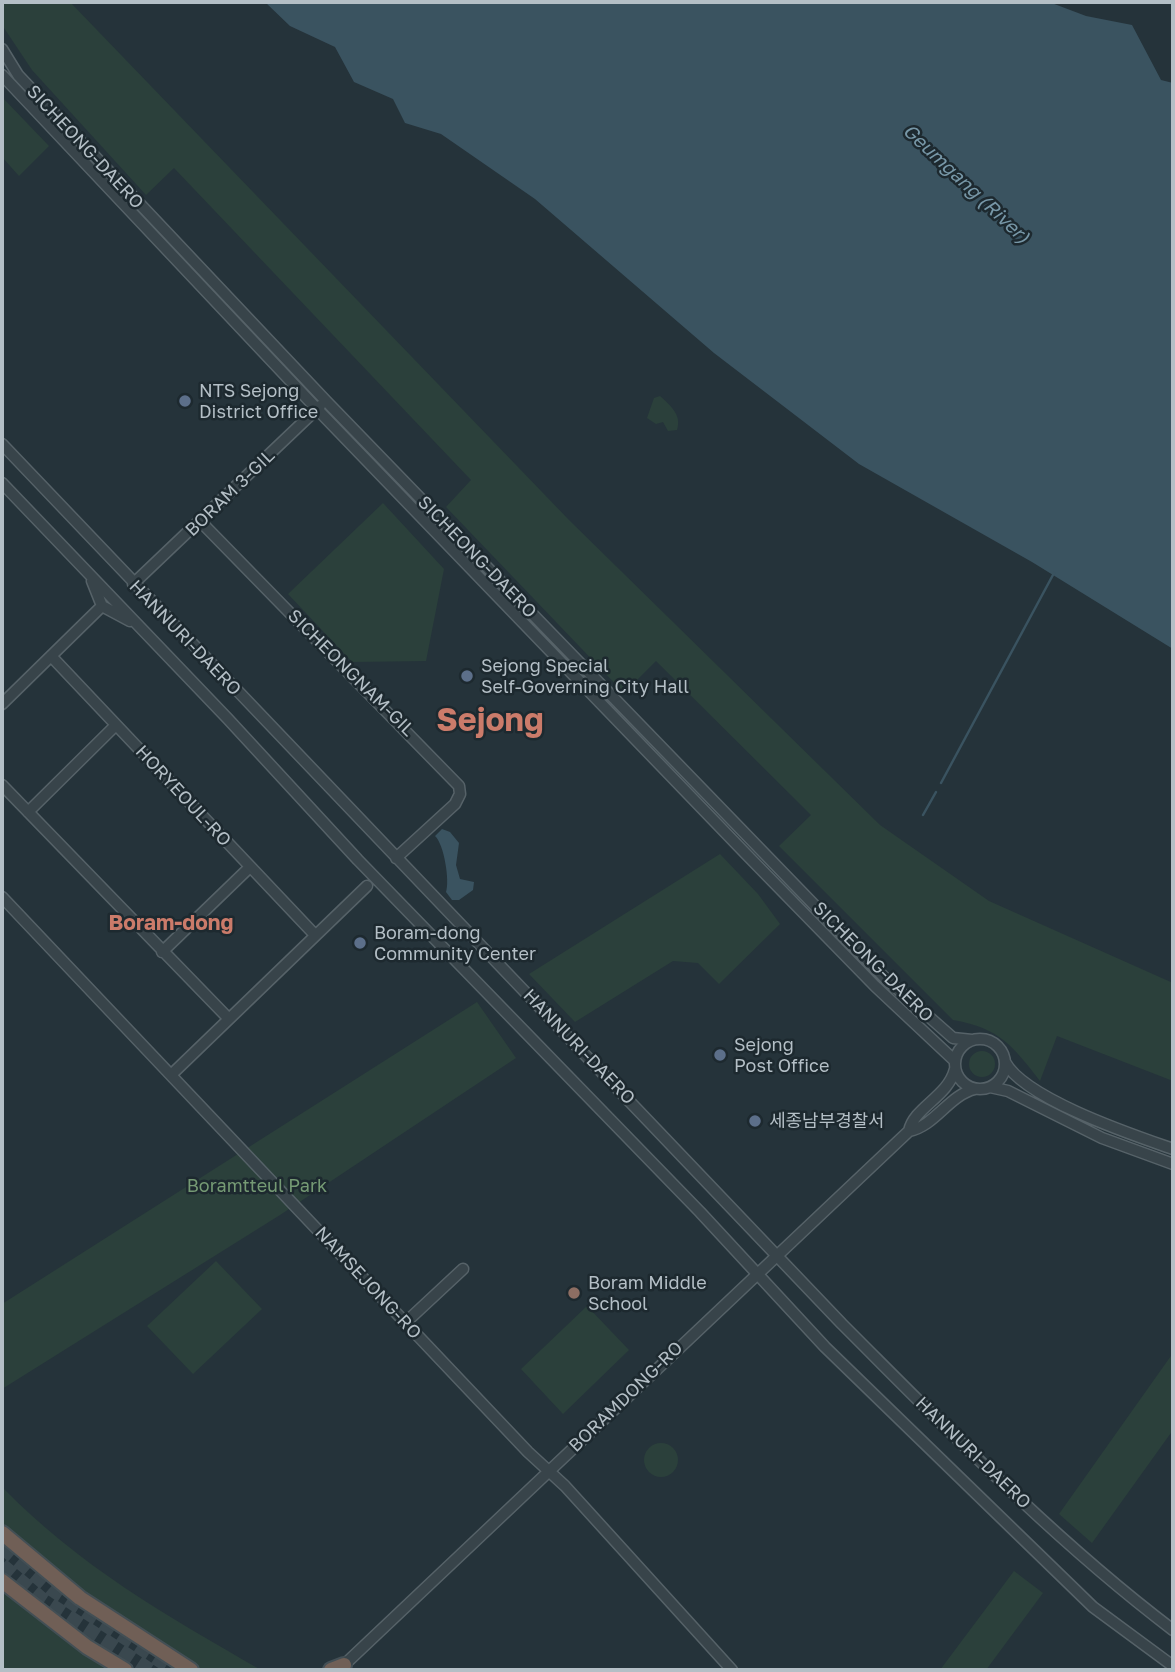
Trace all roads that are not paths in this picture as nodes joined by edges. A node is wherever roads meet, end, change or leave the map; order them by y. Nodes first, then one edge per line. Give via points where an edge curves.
1 (2, 49) edge
2 (2, 75) edge
3 (326, 401) junction
4 (317, 409) junction
5 (2, 444) edge
6 (2, 483) edge
7 (200, 521) junction
8 (87, 572) junction
9 (133, 584) junction
10 (102, 606) junction
11 (139, 626) junction
12 (51, 656) junction
13 (2, 704) edge
14 (116, 725) junction
15 (2, 786) edge
16 (28, 812) junction
17 (397, 858) junction
18 (358, 860) junction
19 (250, 867) junction
20 (366, 886) junction
21 (391, 893) junction
22 (2, 897) edge
23 (315, 935) junction
24 (162, 952) junction
25 (229, 1019) junction
26 (972, 1040) junction
27 (1005, 1062) junction
28 (955, 1064) junction
29 (172, 1074) junction
30 (990, 1087) junction
31 (975, 1089) junction
32 (909, 1131) junction
33 (1173, 1149) edge
34 (1173, 1164) edge
35 (776, 1254) junction
36 (463, 1269) dead end
37 (756, 1273) junction
38 (405, 1323) junction
39 (547, 1471) junction
40 (2, 1533) edge
41 (2, 1581) edge
42 (1173, 1630) edge
43 (1173, 1666) edge
44 (339, 1668) edge
45 (190, 1669) edge
46 (125, 1670) edge
47 (732, 1670) edge

1 - 3 street, SICHEONG-DAERO via 18,75
2 - 4 street, SICHEONG-DAERO
3 - 4 street, BORAM 3-GIL
3 - 26 street, SICHEONG-DAERO via 886,978 953,1038
4 - 7 street, BORAM 3-GIL
4 - 28 street, SICHEONG-DAERO via 835,946
5 - 9 street, HANNURI-DAERO
6 - 8 street, HANNURI-DAERO
7 - 9 street, BORAM 3-GIL
7 - 17 street, SICHEONGNAM-GIL via 459,786 455,804
8 - 10 street
8 - 11 street, HANNURI-DAERO
9 - 17 street, HANNURI-DAERO
10 - 11 street
10 - 12 street
11 - 18 street, HANNURI-DAERO
12 - 13 street
12 - 14 street, HORYEOUL-RO
14 - 16 street
14 - 19 street, HORYEOUL-RO
15 - 16 street
16 - 24 street
17 - 35 street, HANNURI-DAERO
18 - 20 street via 366,873
18 - 21 street, HANNURI-DAERO
19 - 23 street, HORYEOUL-RO
19 - 24 street
20 - 21 street
20 - 23 street
21 - 37 street, HANNURI-DAERO
22 - 29 street, NAMSEJONG-RO
23 - 25 street
24 - 25 street
25 - 29 street
26 - 27 street via 994,1043
26 - 28 street via 960,1048
27 - 30 street via 1002,1077
27 - 33 street via 1015,1077 1054,1100
28 - 31 street via 962,1082
28 - 32 street via 952,1080 911,1122
29 - 38 street, NAMSEJONG-RO
30 - 31 street
30 - 34 street via 1008,1091 1102,1138
31 - 32 street via 964,1091 919,1129
32 - 35 street, BORAMDONG-RO
35 - 37 street, BORAMDONG-RO
35 - 42 street, HANNURI-DAERO via 986,1467 1112,1584
36 - 38 street
37 - 39 street, BORAMDONG-RO
37 - 43 street, HANNURI-DAERO via 825,1347 1093,1607
38 - 39 street, NAMSEJONG-RO
39 - 44 street, BORAMDONG-RO
39 - 47 street, NAMSEJONG-RO
40 - 45 highway via 80,1598
41 - 46 highway via 87,1647

